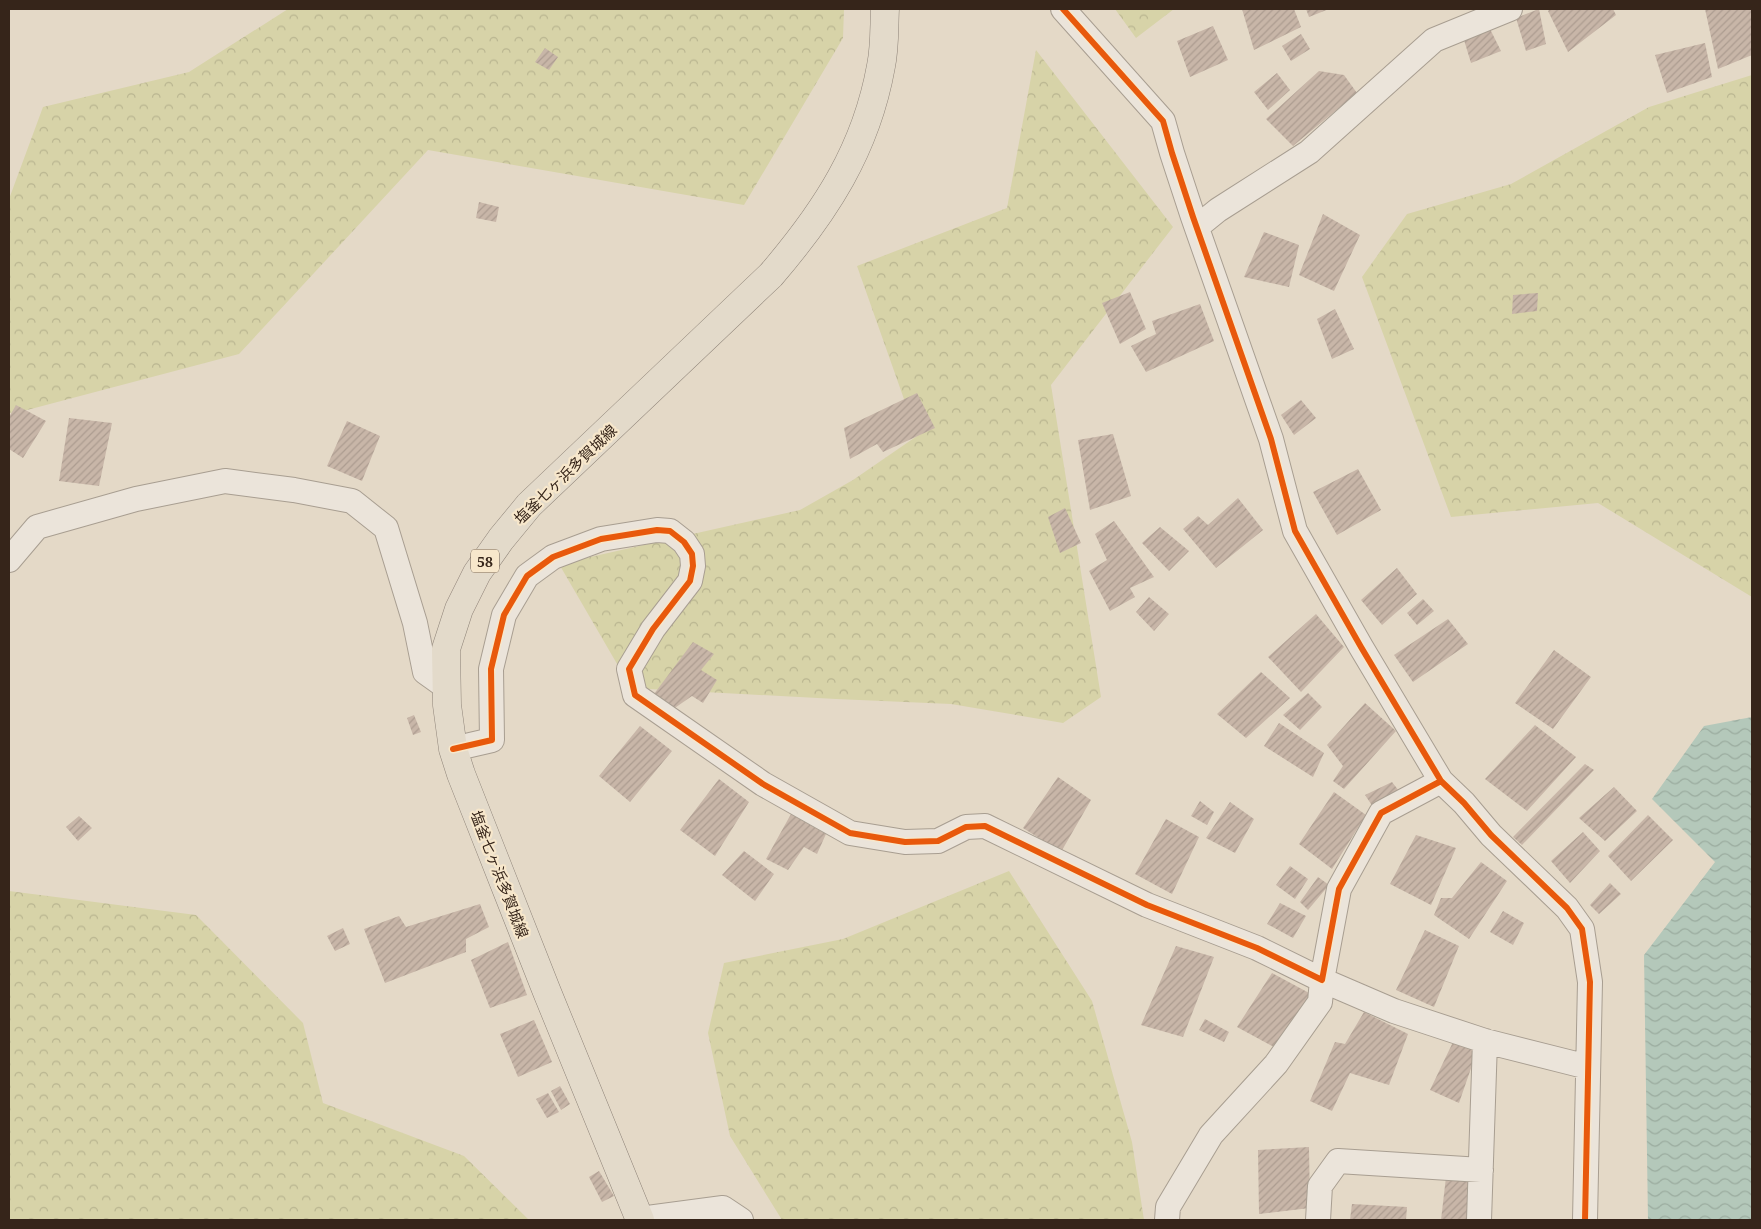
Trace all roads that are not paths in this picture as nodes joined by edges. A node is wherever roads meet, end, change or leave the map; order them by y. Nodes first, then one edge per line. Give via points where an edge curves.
1 (885, 9) edge
2 (1063, 9) edge
3 (1510, 9) edge
4 (1197, 227) junction
5 (9, 560) edge
6 (446, 687) junction
7 (453, 749) junction
8 (1441, 781) junction
9 (1322, 980) junction
10 (1485, 1041) junction
11 (1588, 1067) junction
12 (1481, 1170) junction
13 (640, 1220) edge
14 (741, 1220) edge
15 (1167, 1220) edge
16 (1318, 1220) edge
17 (1479, 1220) edge
18 (1585, 1220) edge

1 - 6 main road, 塩釜七ヶ浜多賀城線 / 58 via 882,63 868,120 843,175 822,211 770,275 528,505 501,539 477,573 459,609 446,649
2 - 4 street via 1163,121
3 - 4 street via 1434,40 1309,152
4 - 8 street via 1271,439 1295,530
5 - 6 street via 37,527 136,499 225,481 352,501 386,528 415,623 425,672
6 - 7 main road, 塩釜七ヶ浜多賀城線 / 58
7 - 9 street via 492,740 491,669 504,615 527,576 552,557 601,539 656,530 670,531 684,542 692,554 690,581 653,629 629,669 635,695 747,773 850,833 905,842 938,841 966,827 985,826 1147,905 1256,948
7 - 13 main road, 塩釜七ヶ浜多賀城線 / 58 via 546,992
8 - 9 street via 1380,813 1339,889
8 - 11 street via 1567,908 1582,929 1590,982
9 - 10 street via 1394,1010
9 - 15 street via 1320,1002 1276,1064 1211,1135 1168,1207
10 - 11 street
10 - 12 street
11 - 18 street
12 - 16 street via 1338,1161 1320,1186
12 - 17 street
13 - 14 street via 723,1208

